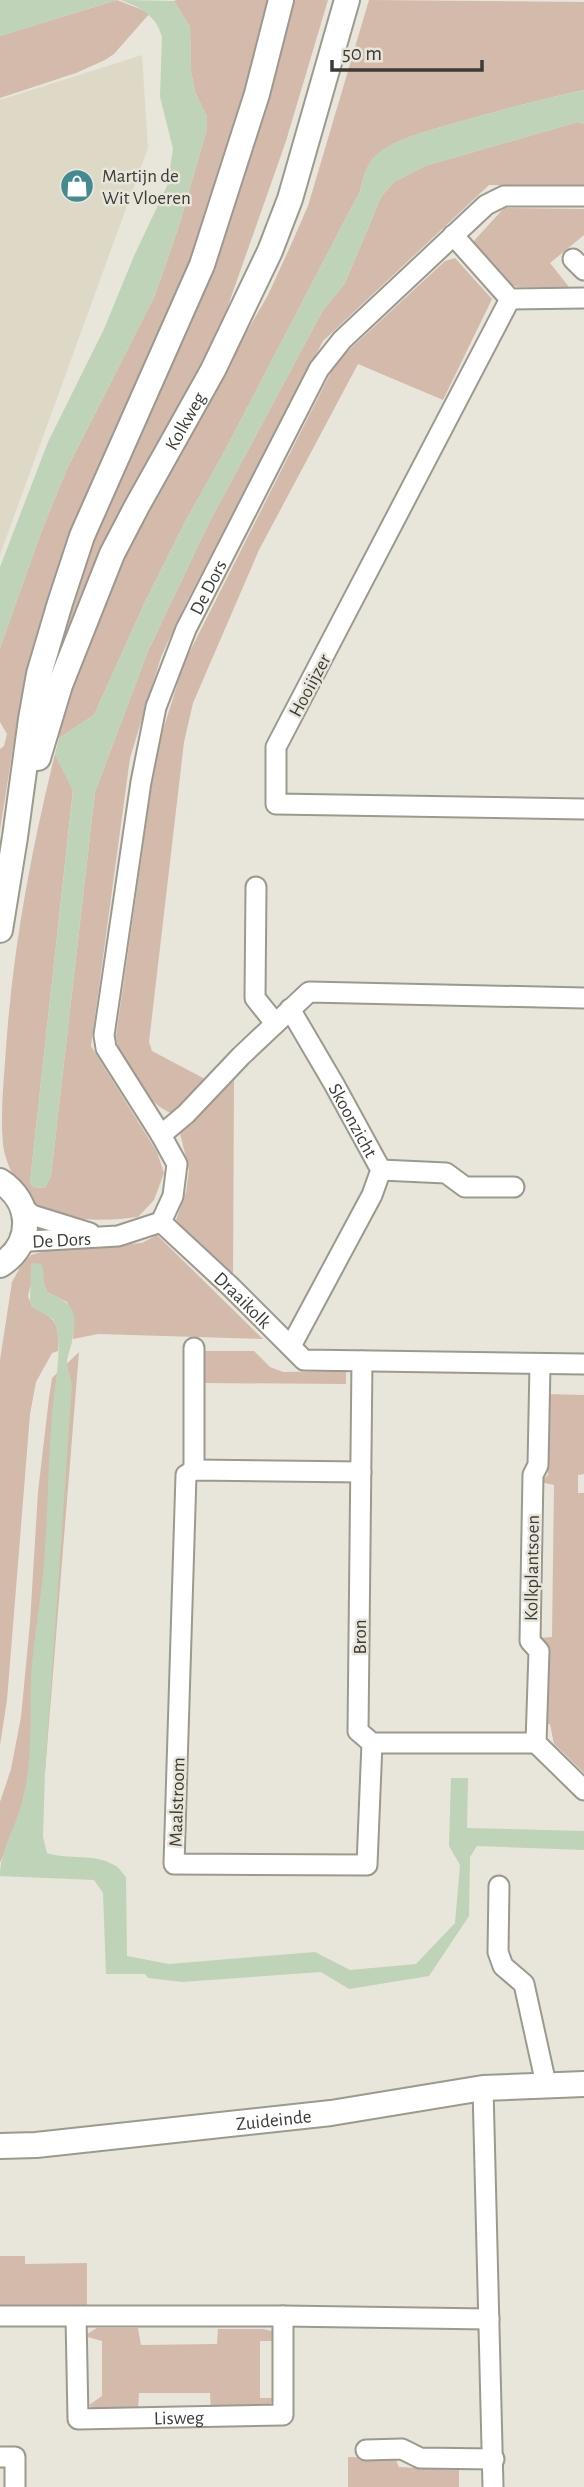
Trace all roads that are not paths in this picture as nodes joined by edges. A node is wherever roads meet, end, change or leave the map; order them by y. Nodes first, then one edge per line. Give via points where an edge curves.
1 (281, 0) edge
2 (347, 0) edge
3 (584, 196) edge
4 (453, 235) junction
5 (584, 298) edge
6 (510, 299) junction
7 (584, 809) edge
8 (16, 836) junction
9 (256, 887) dead end
10 (0, 930) edge
11 (584, 998) edge
12 (290, 1009) junction
13 (275, 1023) junction
14 (161, 1135) junction
15 (381, 1170) junction
16 (1, 1180) edge
17 (514, 1187) dead end
18 (25, 1209) junction
19 (161, 1222) junction
20 (104, 1237) junction
21 (20, 1244) junction
22 (0, 1265) edge
23 (291, 1346) junction
24 (194, 1348) dead end
25 (362, 1362) junction
26 (584, 1364) edge
27 (540, 1365) junction
28 (194, 1470) junction
29 (360, 1472) junction
30 (372, 1743) junction
31 (536, 1743) junction
32 (584, 1790) edge
33 (499, 1886) dead end
34 (546, 2084) junction
35 (584, 2084) edge
36 (483, 2088) junction
37 (0, 2146) edge
38 (0, 2316) edge
39 (283, 2316) junction
40 (76, 2317) junction
41 (489, 2319) junction
42 (366, 2450) dead end
43 (0, 2457) edge
44 (494, 2459) junction
45 (15, 2487) edge
46 (494, 2487) edge

1 - 8 street, Kolkweg via 257,94 202,265 82,536 60,603 39,674
2 - 8 street, Kolkweg via 290,199 270,251 213,370 112,554 60,685
3 - 4 street, De Dors via 503,196
4 - 6 street
4 - 14 street, De Dors via 342,340 319,369 186,629 156,707 104,1035 106,1048
5 - 6 street
6 - 7 street, Hooiijzer via 276,747 276,804
8 - 10 street, Kolkweg
9 - 13 street via 255,998
11 - 12 street via 309,992
12 - 13 street
12 - 15 street, Skoonzicht
13 - 14 street
14 - 19 street via 177,1164 173,1196
15 - 17 street via 446,1172 466,1187
15 - 23 street, Skoonzicht
16 - 18 street
18 - 20 street, De Dors
18 - 21 street
19 - 20 street, De Dors
19 - 23 street, Draaikolk
20 - 21 street, De Dors
21 - 22 street
23 - 25 street, Draaikolk via 304,1360
24 - 28 street, Maalstroom
25 - 27 street, Draaikolk
25 - 29 street, Bron
26 - 27 street, Draaikolk
27 - 31 street, Kolkplantsoen via 530,1641 539,1651
28 - 29 street
28 - 30 street, Maalstroom via 186,1475 174,1864 367,1865
29 - 30 street, Bron via 358,1731
30 - 31 street
31 - 32 street
33 - 34 street via 498,1952 503,1966 524,1984
34 - 35 street, Zuideinde
34 - 36 street, Zuideinde
36 - 37 street, Zuideinde via 331,2113
36 - 41 street
38 - 40 street
39 - 40 street
39 - 40 street, Lisweg via 284,2416 78,2419
39 - 41 street
41 - 44 street
42 - 44 street via 402,2449 420,2458
43 - 45 street via 15,2457
44 - 46 street

